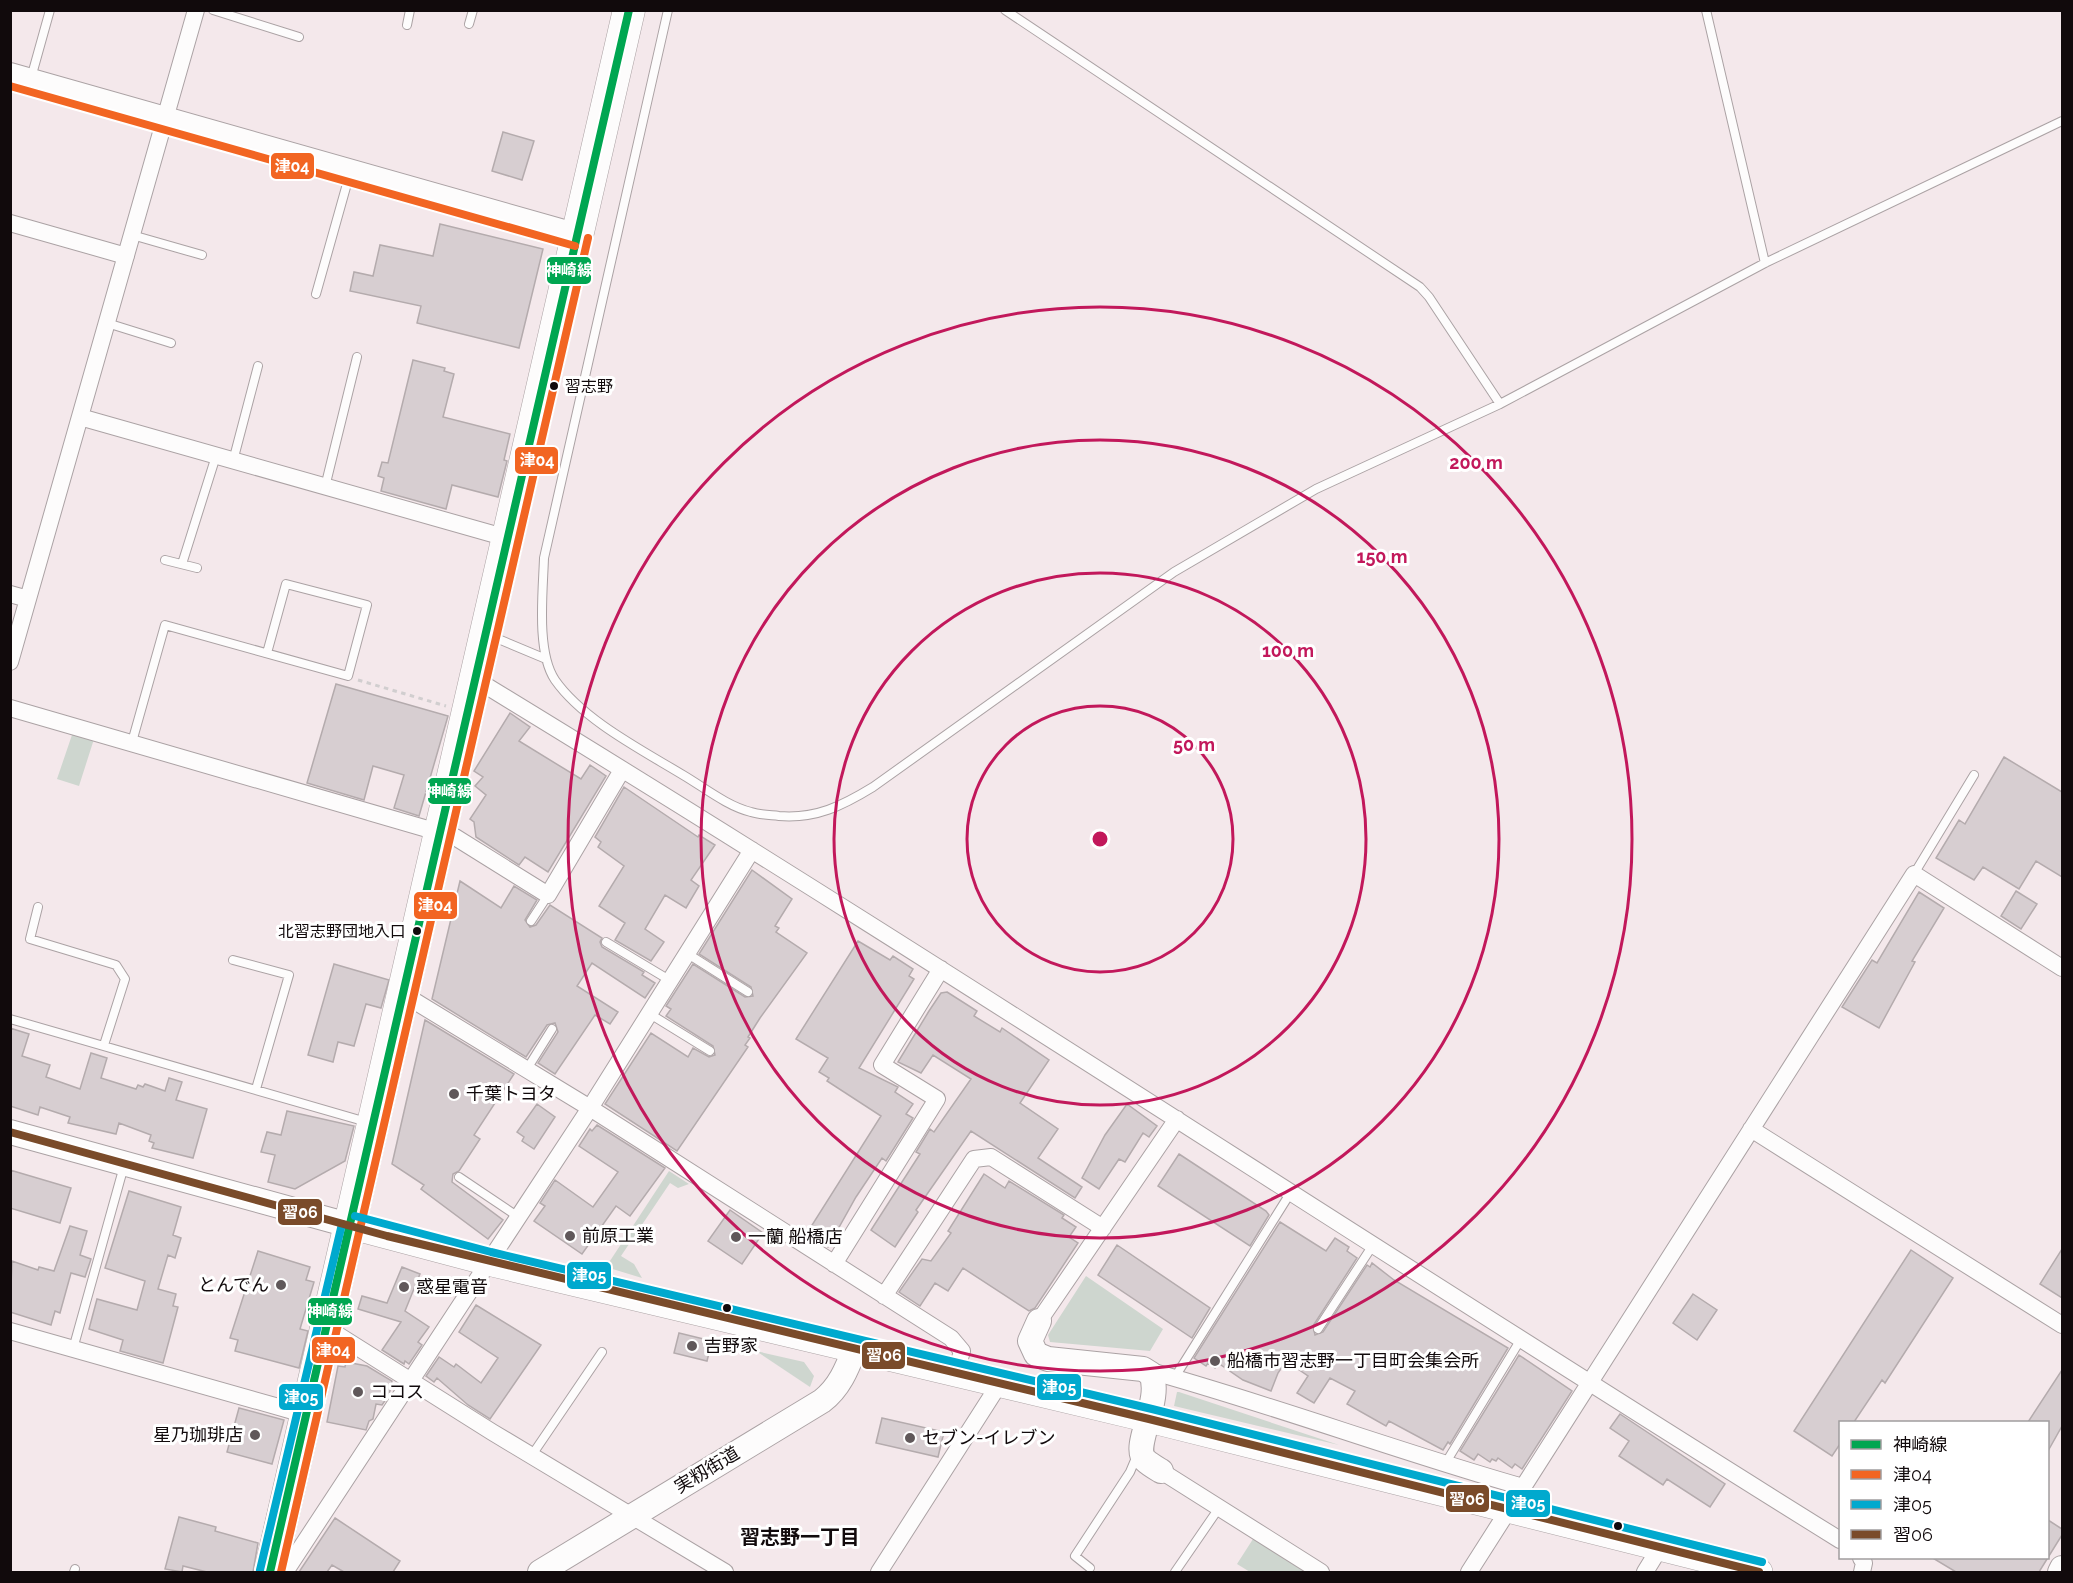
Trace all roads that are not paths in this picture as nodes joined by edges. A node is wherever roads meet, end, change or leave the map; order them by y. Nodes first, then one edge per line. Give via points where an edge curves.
1 (50, 10) edge
2 (196, 10) edge
3 (213, 10) edge
4 (411, 10) edge
5 (473, 10) edge
6 (629, 10) edge
7 (668, 10) edge
8 (1005, 10) edge
9 (1706, 10) edge
10 (469, 24) dead end
11 (407, 25) dead end
12 (299, 36) dead end
13 (20, 78) edge
14 (164, 119) junction
15 (2062, 121) edge
16 (350, 171) junction
17 (10, 223) edge
18 (132, 235) junction
19 (578, 236) junction
20 (202, 255) dead end
21 (126, 256) junction
22 (1765, 263) junction
23 (316, 294) dead end
24 (106, 323) junction
25 (171, 343) dead end
26 (357, 357) dead end
27 (258, 366) dead end
28 (1500, 404) junction
29 (80, 417) junction
30 (216, 456) junction
31 (233, 461) junction
32 (325, 487) junction
33 (507, 538) junction
34 (165, 560) dead end
35 (182, 564) junction
36 (197, 568) dead end
37 (10, 594) edge
38 (28, 599) junction
39 (484, 633) junction
40 (267, 653) junction
41 (546, 659) junction
42 (10, 662) edge
43 (475, 679) junction
44 (10, 708) edge
45 (132, 742) junction
46 (622, 770) junction
47 (1974, 775) dead end
48 (441, 832) junction
49 (752, 850) junction
50 (1914, 874) junction
51 (548, 894) junction
52 (38, 907) dead end
53 (531, 921) dead end
54 (606, 942) dead end
55 (688, 954) junction
56 (233, 960) dead end
57 (2062, 968) edge
58 (941, 969) junction
59 (671, 981) junction
60 (748, 992) dead end
61 (404, 994) junction
62 (650, 1014) junction
63 (10, 1019) edge
64 (552, 1029) dead end
65 (104, 1045) junction
66 (710, 1051) dead end
67 (527, 1069) junction
68 (256, 1089) junction
69 (590, 1107) junction
70 (1177, 1119) junction
71 (375, 1124) junction
72 (1751, 1129) junction
73 (10, 1132) edge
74 (124, 1166) junction
75 (459, 1177) dead end
76 (1291, 1192) junction
77 (517, 1216) junction
78 (352, 1226) junction
79 (1103, 1228) junction
80 (1373, 1245) junction
81 (488, 1262) junction
82 (834, 1264) junction
83 (884, 1296) junction
84 (1039, 1321) joint
85 (2062, 1325) edge
86 (327, 1328) junction
87 (1318, 1329) dead end
88 (10, 1331) edge
89 (1521, 1339) junction
90 (73, 1349) junction
91 (854, 1350) junction
92 (602, 1353) dead end
93 (1143, 1369) junction
94 (956, 1373) junction
95 (1175, 1377) junction
96 (411, 1379) junction
97 (999, 1383) junction
98 (1589, 1383) junction
99 (307, 1415) junction
100 (1149, 1419) junction
101 (1140, 1448) junction
102 (532, 1455) junction
103 (1445, 1465) junction
104 (1161, 1471) joint
105 (1516, 1498) junction
106 (1219, 1508) junction
107 (632, 1515) junction
108 (1839, 1539) edge
109 (1660, 1546) junction
110 (1090, 1568) dead end
111 (2062, 1568) edge
112 (270, 1572) edge
113 (285, 1572) edge
114 (540, 1572) edge
115 (725, 1572) edge
116 (879, 1572) edge
117 (1175, 1572) edge
118 (1321, 1572) edge
119 (1469, 1572) edge
120 (1645, 1572) edge
121 (1756, 1572) edge
122 (2060, 1572) edge

1 - 13 lane
2 - 14 street
3 - 12 lane
4 - 11 lane
5 - 10 lane
6 - 19 highway
7 - 41 lane via 544,558
8 - 28 lane via 1420,287
9 - 22 lane
13 - 14 street
14 - 16 street
14 - 18 street
15 - 22 lane
16 - 19 street
16 - 23 lane
17 - 21 street
18 - 20 lane
18 - 21 street
19 - 33 highway
21 - 24 street
22 - 28 lane
24 - 25 lane
24 - 29 street
26 - 32 lane
27 - 31 lane
28 - 41 lane via 1316,489 1174,572 873,787 833,810 780,816 752,812 729,803 620,736 577,704 555,679
29 - 30 street
29 - 38 street
30 - 31 street
30 - 35 lane
31 - 32 street
32 - 33 street
33 - 39 highway
34 - 35 lane
35 - 36 lane
37 - 38 street
38 - 42 street
39 - 41 lane
39 - 43 highway
40 - 40 lane via 348,676 367,605 286,584
40 - 45 lane via 165,625
43 - 46 street
43 - 48 highway
44 - 45 street
45 - 48 street
46 - 49 street
46 - 51 street
47 - 50 lane
48 - 51 street
48 - 61 highway
49 - 55 street
49 - 58 street
50 - 57 street
50 - 72 street
51 - 53 lane
52 - 65 lane via 30,939 116,966 125,979
54 - 59 lane
55 - 59 street
55 - 60 lane
56 - 68 lane via 289,975
58 - 70 street
58 - 82 street via 882,1065 937,1099
59 - 62 street
61 - 67 street
61 - 71 highway
62 - 66 lane
62 - 69 street
63 - 65 lane
64 - 67 lane
65 - 68 lane
67 - 69 street
68 - 71 lane
69 - 77 street
69 - 82 street
70 - 76 street
70 - 79 street
71 - 78 highway
72 - 85 street
72 - 98 street
73 - 74 street
74 - 78 street
74 - 90 lane
75 - 77 lane
76 - 80 street
76 - 95 lane
77 - 81 street
78 - 81 main road
78 - 86 highway
79 - 83 street via 991,1157 974,1159
79 - 84 street
80 - 87 lane
80 - 89 street
81 - 91 main road
81 - 96 street
82 - 83 street
83 - 94 street via 959,1345 963,1357
84 - 93 street via 1030,1341 1036,1354 1048,1359
86 - 96 street
86 - 99 highway
88 - 90 street
89 - 98 street
89 - 103 lane
90 - 99 street
91 - 94 main road
91 - 107 street, 実籾街道 via 831,1394
92 - 102 lane
93 - 95 street
93 - 100 street via 1154,1381
94 - 97 main road
95 - 103 street
96 - 102 street
96 - 113 street
97 - 100 main road
97 - 116 street
98 - 105 street
98 - 108 street
99 - 112 highway
100 - 101 street
100 - 105 main road
101 - 104 street via 1145,1460
101 - 110 lane via 1130,1472 1075,1556
102 - 107 street
103 - 105 street
104 - 106 street
105 - 109 main road
105 - 119 street
106 - 117 lane
106 - 118 street
107 - 114 street, 実籾街道
107 - 115 street
109 - 120 street
109 - 121 main road
111 - 122 street

